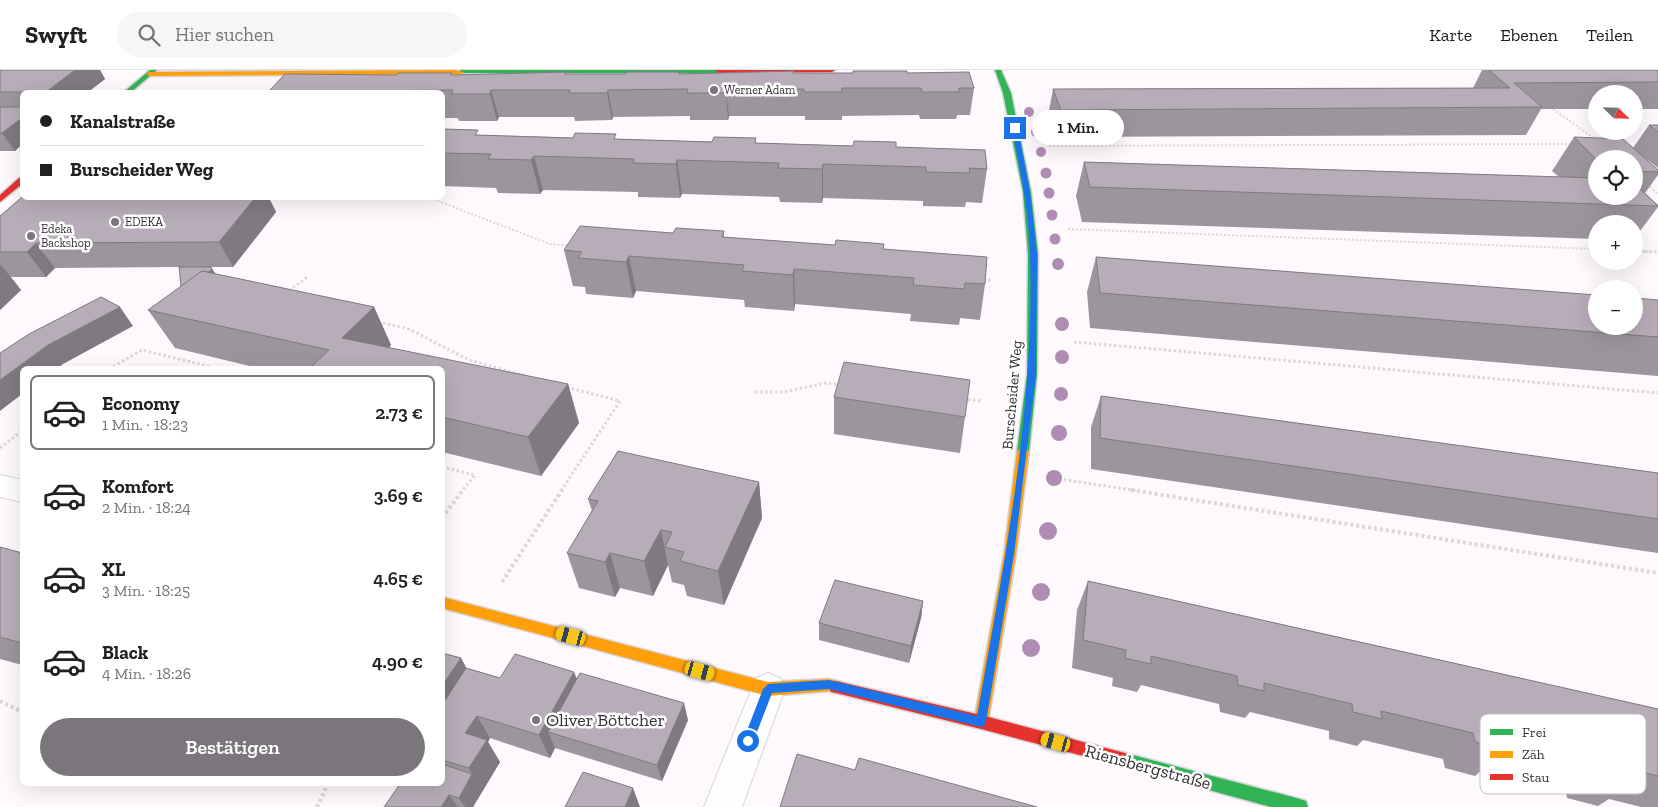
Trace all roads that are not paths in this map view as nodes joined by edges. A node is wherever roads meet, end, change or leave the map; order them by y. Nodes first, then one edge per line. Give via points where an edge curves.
1 (832, 70) edge
2 (998, 70) edge
3 (152, 72) edge
4 (130, 90) edge
5 (20, 182) edge
6 (0, 200) edge
7 (0, 486) edge
8 (20, 491) edge
9 (445, 603) edge
10 (768, 689) junction
11 (981, 722) junction
12 (723, 807) edge
13 (1300, 807) edge

1 - 3 street
2 - 11 street, Burscheider Weg via 1007,93 1027,192 1033,254 1032,374 1010,554
3 - 4 street
5 - 6 street
7 - 8 street
9 - 10 street, Riensbergstraße
10 - 11 street, Riensbergstraße via 829,685
10 - 12 street
11 - 13 street, Riensbergstraße

